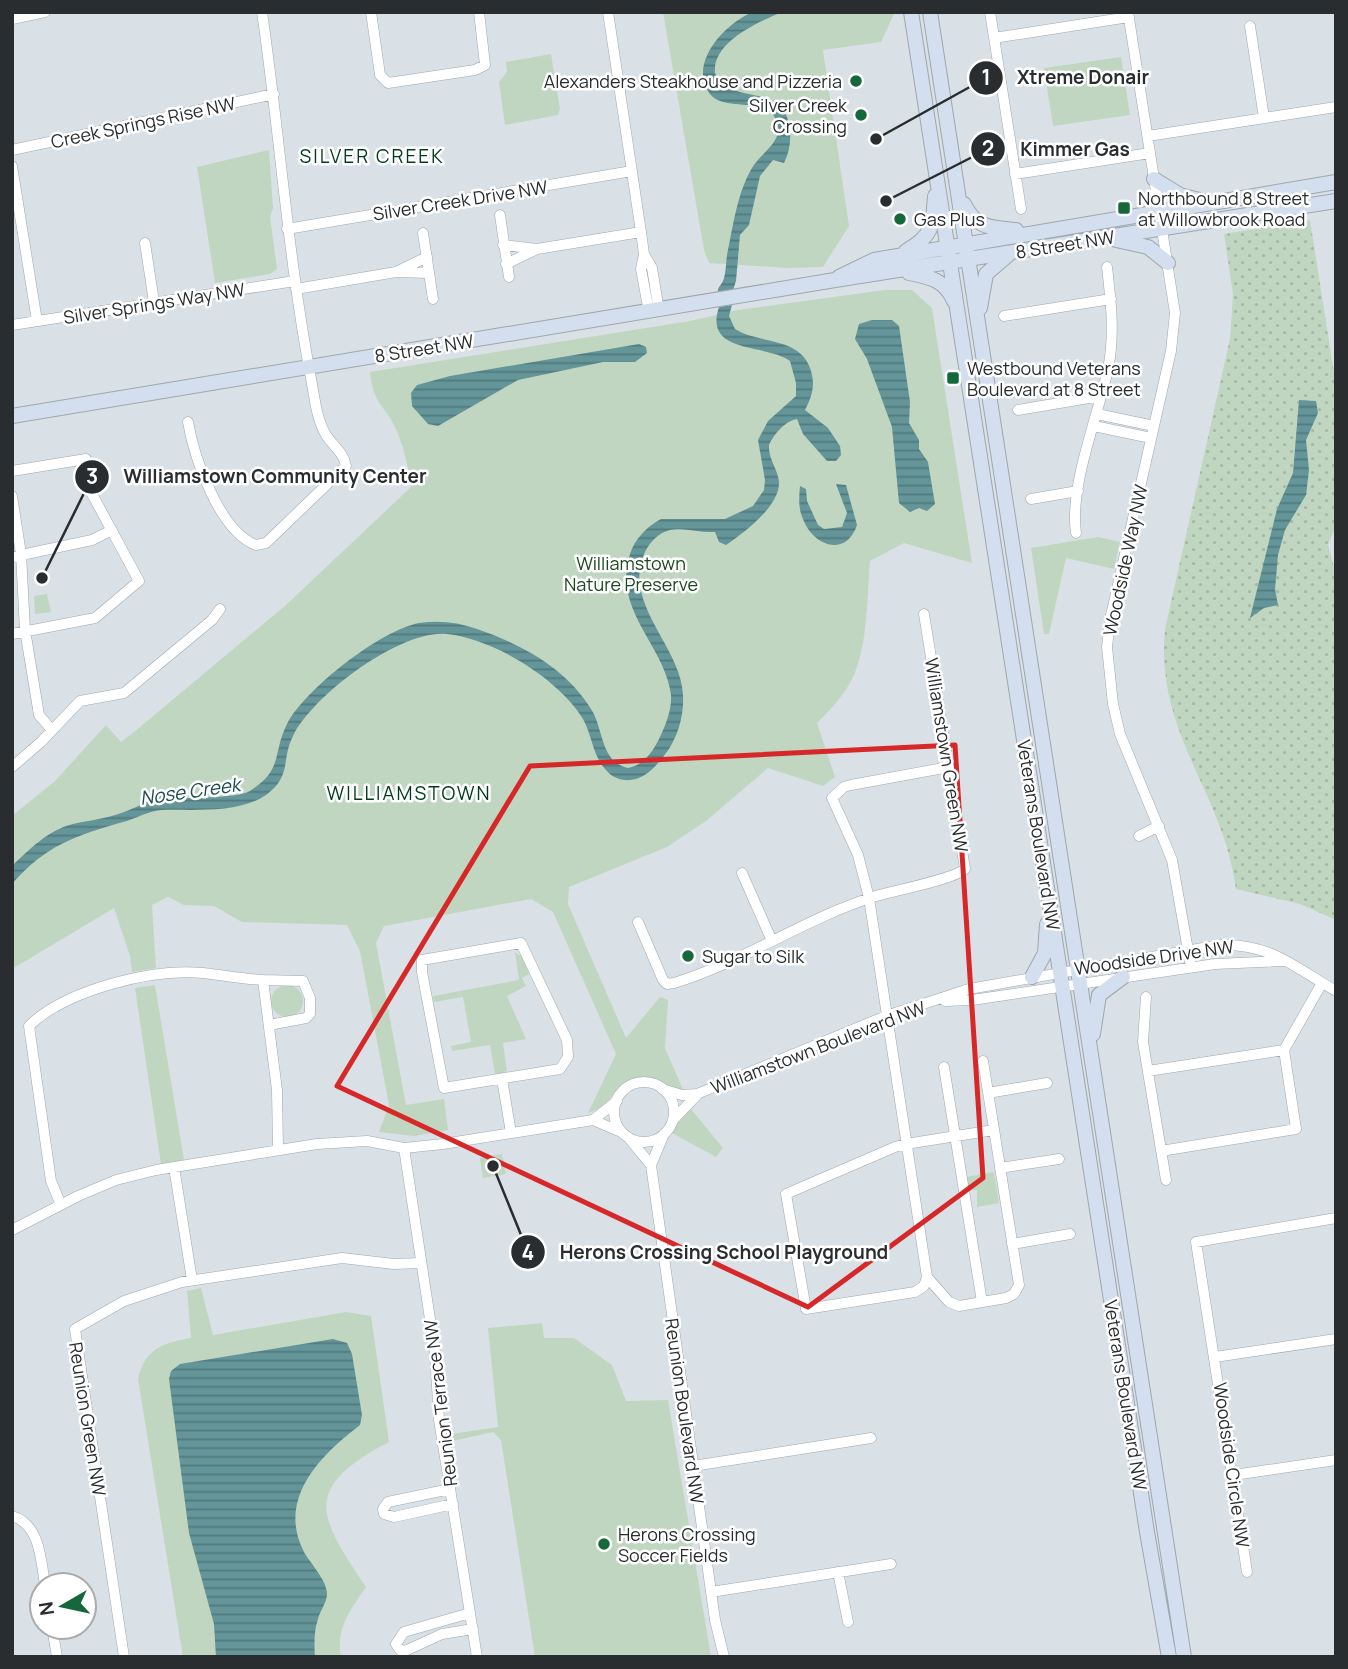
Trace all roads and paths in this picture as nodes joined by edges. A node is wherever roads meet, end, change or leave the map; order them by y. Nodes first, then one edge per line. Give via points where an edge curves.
1 (45, 12) edge
2 (262, 12) edge
3 (371, 12) edge
4 (479, 12) edge
5 (608, 12) edge
6 (930, 12) edge
7 (990, 12) edge
8 (1129, 15) edge
9 (912, 18) edge
10 (12, 19) edge
11 (1250, 26) dead end
12 (995, 38) junction
13 (274, 94) junction
14 (1336, 107) edge
15 (1264, 118) junction
16 (1148, 136) junction
17 (12, 150) edge
18 (1150, 153) junction
19 (12, 166) edge
20 (632, 171) junction
21 (937, 174) junction
22 (1015, 174) junction
23 (1154, 178) junction
24 (1336, 182) edge
25 (958, 191) junction
26 (1336, 201) edge
27 (1211, 203) junction
28 (1021, 209) dead end
29 (1160, 211) junction
30 (500, 215) dead end
31 (287, 229) junction
32 (1163, 229) junction
33 (641, 232) junction
34 (1032, 232) junction
35 (423, 233) dead end
36 (1105, 238) junction
37 (145, 243) dead end
38 (503, 244) junction
39 (966, 244) junction
40 (948, 247) junction
41 (537, 249) junction
42 (1011, 253) junction
43 (426, 257) junction
44 (968, 260) junction
45 (951, 262) junction
46 (897, 263) junction
47 (1168, 263) junction
48 (506, 264) junction
49 (1107, 267) dead end
50 (396, 272) junction
51 (429, 274) junction
52 (509, 277) dead end
53 (296, 285) junction
54 (433, 299) dead end
55 (1111, 299) junction
56 (154, 302) junction
57 (654, 312) junction
58 (958, 312) junction
59 (1004, 316) dead end
60 (978, 320) junction
61 (37, 321) junction
62 (12, 325) edge
63 (309, 368) junction
64 (1101, 396) junction
65 (1018, 410) dead end
66 (1097, 414) junction
67 (12, 416) edge
68 (188, 422) dead end
69 (1094, 426) junction
70 (1154, 426) junction
71 (1151, 438) junction
72 (12, 471) edge
73 (1078, 491) junction
74 (12, 496) edge
75 (1031, 499) dead end
76 (112, 530) junction
77 (1076, 533) dead end
78 (17, 555) edge
79 (220, 609) dead end
80 (924, 614) dead end
81 (25, 630) junction
82 (12, 634) edge
83 (51, 729) junction
84 (12, 767) edge
85 (949, 767) junction
86 (1159, 826) junction
87 (1139, 836) dead end
88 (742, 873) dead end
89 (869, 898) junction
90 (1049, 898) junction
91 (638, 922) dead end
92 (772, 941) junction
93 (1189, 949) junction
94 (1285, 961) junction
95 (1191, 967) junction
96 (1077, 968) junction
97 (1032, 977) junction
98 (1123, 977) junction
99 (1061, 979) junction
100 (262, 980) junction
101 (1080, 983) junction
102 (1322, 984) junction
103 (1336, 991) edge
104 (1146, 997) dead end
105 (939, 1001) junction
106 (886, 1016) junction
107 (269, 1025) junction
108 (1284, 1050) junction
109 (1091, 1060) junction
110 (983, 1061) dead end
111 (944, 1067) dead end
112 (1148, 1071) junction
113 (502, 1079) junction
114 (1047, 1083) dead end
115 (662, 1089) junction
116 (988, 1093) junction
117 (698, 1094) junction
118 (617, 1101) junction
119 (593, 1120) junction
120 (671, 1123) junction
121 (994, 1130) junction
122 (665, 1132) junction
123 (511, 1133) junction
124 (625, 1135) junction
125 (955, 1136) junction
126 (906, 1144) junction
127 (404, 1148) junction
128 (278, 1149) junction
129 (1161, 1151) junction
130 (1059, 1159) dead end
131 (651, 1165) junction
132 (174, 1167) junction
133 (1000, 1168) junction
134 (1166, 1180) dead end
135 (61, 1205) junction
136 (1336, 1218) edge
137 (12, 1230) edge
138 (1070, 1234) dead end
139 (1012, 1244) junction
140 (421, 1263) junction
141 (927, 1277) junction
142 (192, 1280) junction
143 (982, 1302) junction
144 (1336, 1339) edge
145 (1215, 1357) junction
146 (871, 1438) dead end
147 (1336, 1460) edge
148 (693, 1466) junction
149 (1234, 1475) junction
150 (450, 1489) junction
151 (453, 1504) junction
152 (12, 1516) edge
153 (891, 1564) dead end
154 (42, 1571) edge
155 (838, 1572) junction
156 (1247, 1573) dead end
157 (712, 1592) junction
158 (1161, 1606) junction
159 (470, 1614) junction
160 (848, 1622) dead end
161 (473, 1629) junction
162 (124, 1657) edge
163 (477, 1657) edge
164 (724, 1657) edge
165 (1160, 1657) edge
166 (1169, 1657) edge
167 (1184, 1657) edge

1 - 10 street
2 - 13 street
3 - 4 street via 380,75 388,83 485,65
5 - 20 street
6 - 25 main road, Veterans Boulevard NW
7 - 12 street
8 - 12 street
8 - 16 street, Woodside Way NW
9 - 21 main road, Veterans Boulevard NW
11 - 15 street
12 - 22 street
13 - 17 street, Creek Springs Rise NW
13 - 31 street
14 - 15 street
15 - 16 street
16 - 18 street, Woodside Way NW
18 - 22 street
18 - 23 street, Woodside Way NW
19 - 61 street
20 - 31 street, Silver Creek Drive NW
20 - 33 street
21 - 40 main road, Veterans Boulevard NW
21 - 46 main road via 929,233
22 - 28 street
23 - 27 main road via 1180,195
23 - 29 street, Woodside Way NW
24 - 27 main road, 8 Street NW
25 - 34 main road via 976,223
25 - 39 main road, Veterans Boulevard NW
26 - 32 main road, 8 Street NW
27 - 29 main road, 8 Street NW
29 - 32 street, Woodside Way NW
29 - 34 main road, 8 Street NW
30 - 38 street
31 - 53 street
32 - 36 main road, 8 Street NW
32 - 47 street, Woodside Way NW
33 - 41 street
33 - 57 street via 641,268
34 - 39 main road, 8 Street NW
35 - 43 street
36 - 42 main road, 8 Street NW
36 - 47 main road via 1143,245
37 - 56 street
38 - 41 street
38 - 48 street
39 - 40 main road, 8 Street NW
39 - 44 main road, Veterans Boulevard NW
40 - 45 main road, Veterans Boulevard NW
40 - 46 main road, 8 Street NW
41 - 48 street
42 - 44 main road, 8 Street NW
42 - 60 main road via 986,274
43 - 50 street, Silver Springs Way NW
43 - 51 street
44 - 45 main road, 8 Street NW
44 - 60 main road, Veterans Boulevard NW
45 - 46 main road, 8 Street NW
45 - 58 main road, Veterans Boulevard NW
46 - 57 main road, 8 Street NW via 874,260 835,279
46 - 58 main road via 939,281 949,290
47 - 70 street, Woodside Way NW via 1174,331
48 - 52 street
49 - 55 street
50 - 51 street, Silver Springs Way NW
50 - 53 street, Silver Springs Way NW
51 - 54 street
53 - 56 street, Silver Springs Way NW
53 - 63 street
55 - 59 street
55 - 64 street via 1112,348
56 - 61 street, Silver Springs Way NW
57 - 63 main road, 8 Street NW
58 - 90 main road, Veterans Boulevard NW
60 - 96 main road, Veterans Boulevard NW
61 - 62 street, Silver Springs Way NW
63 - 67 main road, 8 Street NW
63 - 68 street via 321,422 346,466 267,543 251,543 213,497 192,448
64 - 65 street
64 - 66 street
66 - 69 street
66 - 70 street
69 - 71 street
69 - 73 street
70 - 71 street, Woodside Way NW
71 - 86 street, Woodside Way NW via 1107,647 1120,734
72 - 76 street via 86,460 92,495
73 - 75 street
73 - 77 street via 1073,510
74 - 78 street
76 - 78 street via 92,540
76 - 81 street via 139,580 95,618
78 - 81 street
79 - 83 street via 124,693 80,701
80 - 85 street, Williamstown Green NW
81 - 82 street
81 - 83 street via 38,715
83 - 84 street
85 - 89 street, Williamstown Green NW via 965,869 958,876
85 - 89 street via 851,785 832,798 858,855
86 - 87 street
86 - 93 street, Woodside Way NW via 1179,886
88 - 92 street
89 - 92 street, Williamstown Green NW
89 - 106 street
90 - 97 main road via 1045,953
90 - 99 main road, Veterans Boulevard NW
91 - 92 street, Williamstown Green NW via 667,984
93 - 94 street, Woodside Drive NW via 1241,944 1266,949
93 - 95 street, Woodside Way NW
93 - 96 street, Woodside Drive NW
94 - 95 street, Woodside Drive NW
94 - 102 street, Woodside Drive NW
95 - 98 street, Woodside Drive NW
96 - 99 street, Woodside Drive NW
96 - 101 main road, Veterans Boulevard NW
97 - 99 street, Williamstown Boulevard NW
97 - 105 street, Williamstown Boulevard NW via 969,989
98 - 101 street, Woodside Drive NW
98 - 109 main road via 1099,995
99 - 101 street, Woodside Drive NW
99 - 105 street, Williamstown Boulevard NW via 972,1000
99 - 158 main road, Veterans Boulevard NW
100 - 107 street
100 - 107 street via 303,981 310,998 306,1018
100 - 135 street via 179,973 114,982 84,990 29,1026 51,1181
101 - 109 main road, Veterans Boulevard NW
102 - 103 street, Woodside Drive NW
102 - 108 street
104 - 112 street via 1143,1042
105 - 106 street, Williamstown Boulevard NW
106 - 117 street, Williamstown Boulevard NW
106 - 126 street
107 - 128 street
108 - 112 street
108 - 129 street via 1296,1129
109 - 167 main road, Veterans Boulevard NW
110 - 116 street
111 - 125 street
112 - 129 street
113 - 113 street via 560,1069 568,1057 567,1040 525,946 521,943 422,960 444,1088
113 - 123 street
114 - 116 street
115 - 117 street, Williamstown Boulevard NW
115 - 118 street via 639,1083 628,1087
115 - 120 street via 673,1106
116 - 121 street
117 - 120 street, Williamstown Boulevard NW
118 - 119 street
118 - 124 street via 615,1119
119 - 123 street
119 - 124 street
120 - 122 street
121 - 125 street
121 - 133 street
122 - 124 street via 646,1142
122 - 131 street
123 - 127 street
124 - 131 street
125 - 126 street
125 - 143 street
126 - 141 street
126 - 141 street via 793,1190 786,1200 806,1309 915,1292
127 - 128 street via 367,1141
127 - 140 street, Reunion Terrace NW
128 - 132 street
129 - 134 street
130 - 133 street
131 - 148 street, Reunion Boulevard NW
132 - 135 street via 116,1180
132 - 142 street
133 - 139 street
135 - 137 street
136 - 145 street, Woodside Circle NW via 1196,1242
138 - 139 street
139 - 143 street via 1017,1289 1006,1298
140 - 142 street, Reunion Green NW via 342,1258
140 - 150 street, Reunion Terrace NW
141 - 143 street via 949,1302 959,1306
142 - 162 street, Reunion Green NW via 145,1292 75,1329
144 - 145 street, Woodside Circle NW
145 - 149 street, Woodside Circle NW
146 - 148 street
147 - 149 street
148 - 157 street, Reunion Boulevard NW
149 - 156 street, Woodside Circle NW
150 - 151 street, Reunion Terrace NW
150 - 151 street via 388,1502 383,1509 394,1517
151 - 159 street, Reunion Terrace NW
152 - 154 street via 26,1520 34,1534
153 - 155 street
155 - 157 street
155 - 160 street
157 - 164 street, Reunion Boulevard NW
158 - 165 main road
158 - 166 main road, Veterans Boulevard NW
159 - 161 street, Reunion Terrace NW
159 - 161 street via 404,1632 396,1644 405,1651 432,1637
161 - 163 street, Reunion Terrace NW

